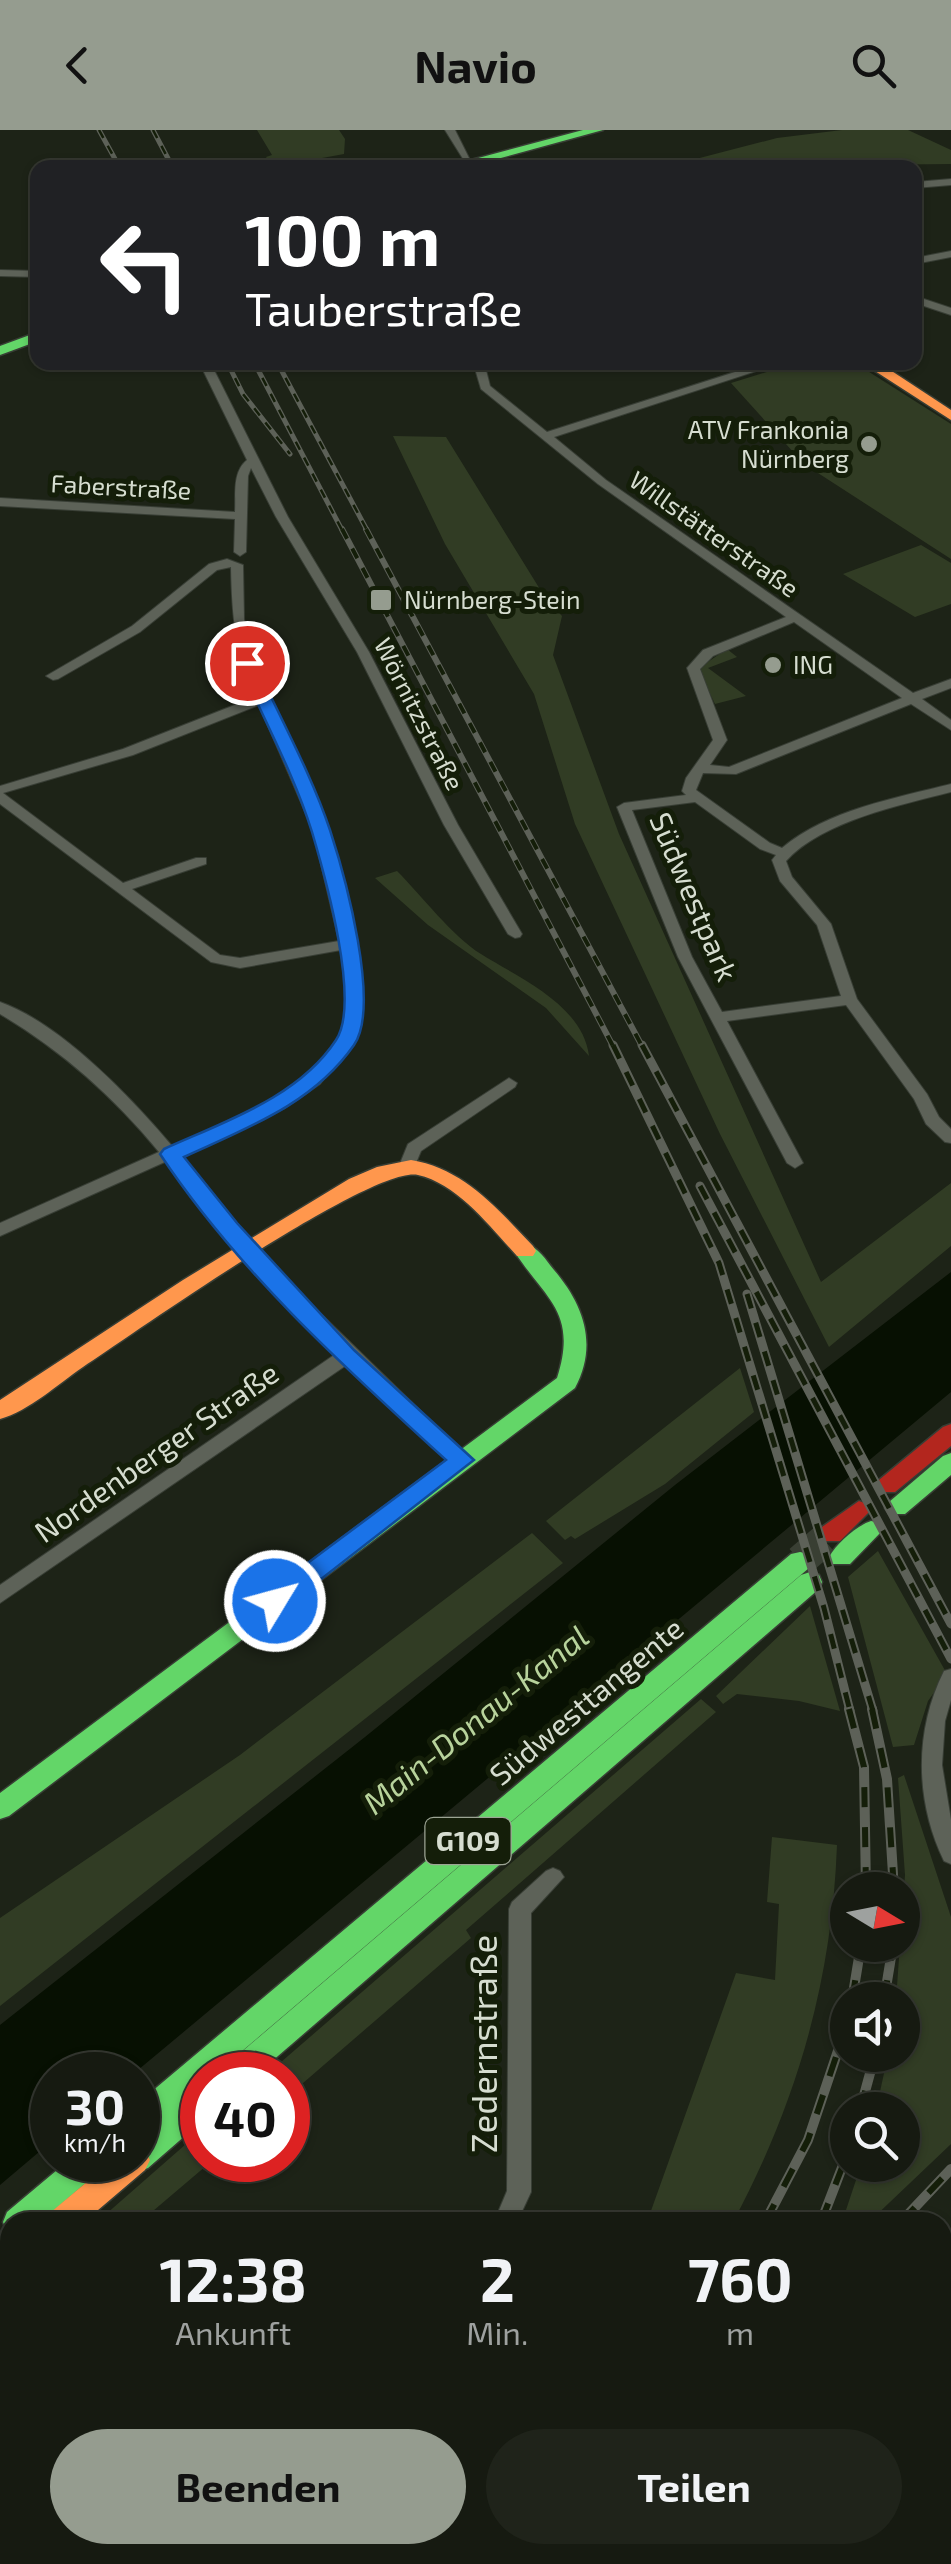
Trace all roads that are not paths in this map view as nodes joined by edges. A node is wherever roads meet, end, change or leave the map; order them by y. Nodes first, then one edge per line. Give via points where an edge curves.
1 (450, 130) edge
2 (597, 130) edge
3 (456, 160) edge
4 (473, 160) edge
5 (951, 182) edge
6 (922, 184) edge
7 (951, 254) edge
8 (922, 260) edge
9 (0, 273) edge
10 (30, 274) edge
11 (922, 302) edge
12 (951, 312) edge
13 (30, 339) edge
14 (0, 352) edge
15 (208, 370) edge
16 (480, 370) edge
17 (754, 370) edge
18 (880, 370) edge
19 (951, 416) edge
20 (546, 436) junction
21 (254, 462) junction
22 (0, 502) edge
23 (240, 516) junction
24 (237, 558) junction
25 (794, 618) junction
26 (53, 676) dead end
27 (951, 683) edge
28 (912, 698) junction
29 (262, 700) junction
30 (951, 726) edge
31 (702, 769) junction
32 (951, 788) edge
33 (0, 793) edge
34 (694, 798) junction
35 (783, 853) junction
36 (201, 861) dead end
37 (119, 888) junction
38 (515, 934) dead end
39 (348, 944) junction
40 (850, 1000) junction
41 (0, 1006) edge
42 (716, 1018) junction
43 (509, 1083) dead end
44 (951, 1138) edge
45 (171, 1154) junction
46 (794, 1164) dead end
47 (408, 1166) junction
48 (0, 1230) edge
49 (248, 1250) junction
50 (346, 1356) junction
51 (0, 1411) edge
52 (951, 1433) edge
53 (462, 1460) junction
54 (951, 1462) edge
55 (831, 1534) tunnel mouth
56 (841, 1556) tunnel mouth
57 (800, 1561) tunnel mouth
58 (810, 1582) tunnel mouth
59 (0, 1595) edge
60 (951, 1677) edge
61 (0, 1808) edge
62 (951, 1855) edge
63 (553, 1877) dead end
64 (262, 2052) edge
65 (160, 2102) edge
66 (180, 2122) edge
67 (160, 2139) edge
68 (65, 2182) edge
69 (109, 2182) edge
70 (30, 2212) edge
71 (74, 2212) edge
72 (509, 2212) edge

1 - 3 street
2 - 4 main road
5 - 6 street
7 - 8 street
9 - 10 street
11 - 12 street
13 - 14 main road
15 - 21 street, Wörnitzstraße
16 - 20 street, Willstätterstraße via 485,387
17 - 20 street
18 - 19 main road
20 - 25 street, Willstätterstraße
21 - 23 street via 242,476
21 - 38 street, Wörnitzstraße
22 - 23 street, Faberstraße
23 - 24 street
24 - 26 street via 213,567 136,629
24 - 29 street via 241,641
25 - 28 street, Willstätterstraße
25 - 31 street, Südwestpark via 708,653 694,668 720,740
27 - 28 street
28 - 30 street
28 - 31 street via 731,770
29 - 33 street
29 - 39 street via 320,830
31 - 34 street, Südwestpark via 688,786
32 - 35 street via 872,809
33 - 37 street
34 - 35 street, Südwestpark
34 - 42 street, Südwestpark via 624,807
35 - 40 street via 780,868 824,924
36 - 37 street
37 - 39 street via 226,962
39 - 45 street via 356,1016 334,1061 278,1104
40 - 42 street, Südwestpark
40 - 44 street
41 - 45 street via 81,1061
42 - 46 street, Südwestpark
43 - 47 street via 414,1148
45 - 48 street
45 - 49 street
47 - 49 main road via 354,1187
47 - 53 main road via 434,1172 477,1204 554,1283 578,1323 580,1356 568,1382
49 - 50 street
49 - 51 main road
50 - 53 street
50 - 59 street, Nordenberger Straße
52 - 54 main road via 892,1497
53 - 61 main road
55 - 56 main road via 865,1520
57 - 65 main road, Südwesttangente / G109
58 - 64 main road, Südwesttangente / G109
60 - 62 street via 938,1701 928,1757
63 - 72 street, Zedernstraße via 520,1909 519,2192
66 - 67 main road
68 - 70 main road
69 - 71 main road

